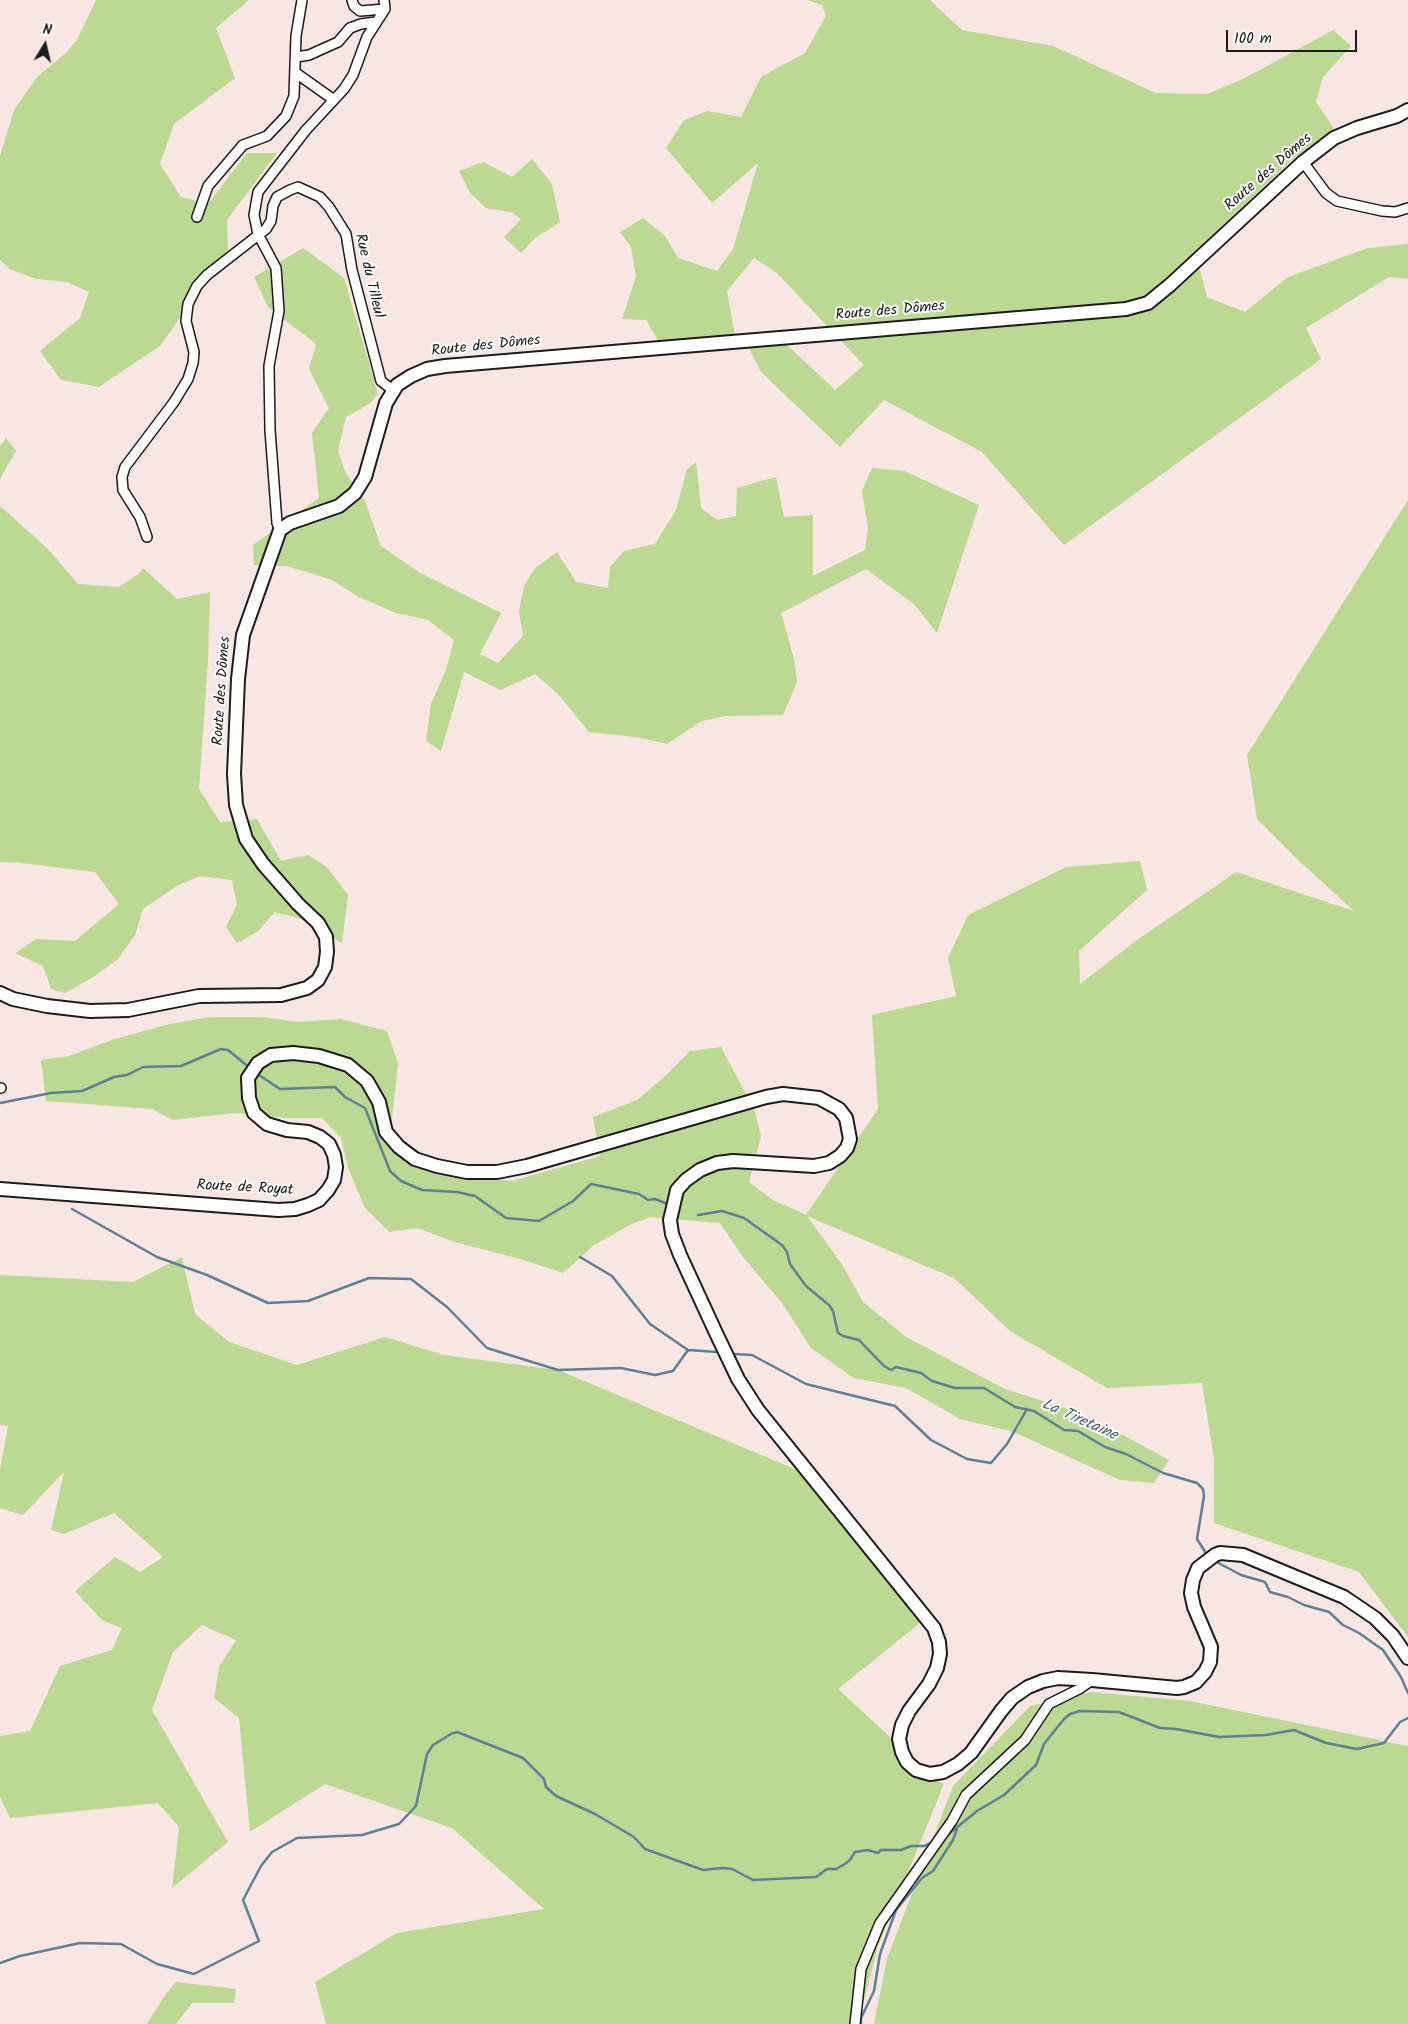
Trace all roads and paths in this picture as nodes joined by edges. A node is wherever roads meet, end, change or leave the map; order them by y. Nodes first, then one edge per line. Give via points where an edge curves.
1 (302, 0) edge
2 (352, 0) edge
3 (385, 4) edge
4 (376, 22) junction
5 (296, 57) junction
6 (296, 73) junction
7 (334, 100) junction
8 (1408, 110) edge
9 (1303, 162) junction
10 (1408, 208) edge
11 (197, 217) dead end
12 (258, 234) junction
13 (394, 391) junction
14 (280, 530) junction
15 (147, 537) dead end
16 (0, 993) edge
17 (0, 1189) edge
18 (1408, 1658) edge
19 (1092, 1680) junction
20 (855, 2024) edge

1 - 5 street
2 - 3 street via 360,12
3 - 4 street
4 - 5 street via 350,28 338,42
4 - 7 street via 353,75
5 - 6 street
6 - 7 street
6 - 11 street via 294,96 286,116 267,136 242,145 208,186
7 - 12 street via 258,192 254,215
8 - 9 main road, Route des Dômes via 1334,138
9 - 10 street via 1326,193 1337,201 1382,211
9 - 13 main road, Route des Dômes via 1170,285 1148,302 1126,309 445,366 411,376 397,385
12 - 13 street, Rue du Tilleul via 271,221 277,197 290,190 298,187 307,190 329,207 346,234 352,270 381,381
12 - 14 street via 276,268 278,294 279,311 269,366 270,430
12 - 15 street, Rue du Tilleul via 197,286 188,304 186,321 194,352 188,379 125,467 123,490 140,517
13 - 14 main road, Route des Dômes via 386,403 365,477 354,493 339,506 290,523
14 - 16 main road, Route des Dômes via 243,635 237,689 236,806 246,839 263,864 318,923 326,937 325,967 318,980 306,988 281,995 199,996 128,1010 90,1011 47,1006 13,1000
17 - 19 main road, Route de Royat via 278,1210 295,1210 319,1200 334,1180 336,1167 329,1144 308,1132 267,1124 254,1113 248,1098 248,1078 258,1063 270,1055 319,1056 348,1065 367,1081 379,1102 386,1132 399,1147 414,1159 467,1172 497,1172 585,1150 766,1097 783,1094 819,1098 839,1109 846,1118 850,1139 840,1156 829,1163 814,1166 717,1163 700,1170 677,1190 670,1220 680,1254 738,1379 758,1410 934,1628 940,1654 937,1668 902,1725 899,1739 902,1752 916,1770 930,1774 943,1772 971,1753 1012,1698 1028,1687 1058,1678
18 - 19 main road via 1375,1618 1344,1597 1243,1554 1220,1553 1198,1568 1193,1580 1194,1607 1211,1647 1210,1662 1196,1682 1176,1688
19 - 20 street via 1049,1704 1025,1740 966,1795 952,1821 880,1923 861,1969

